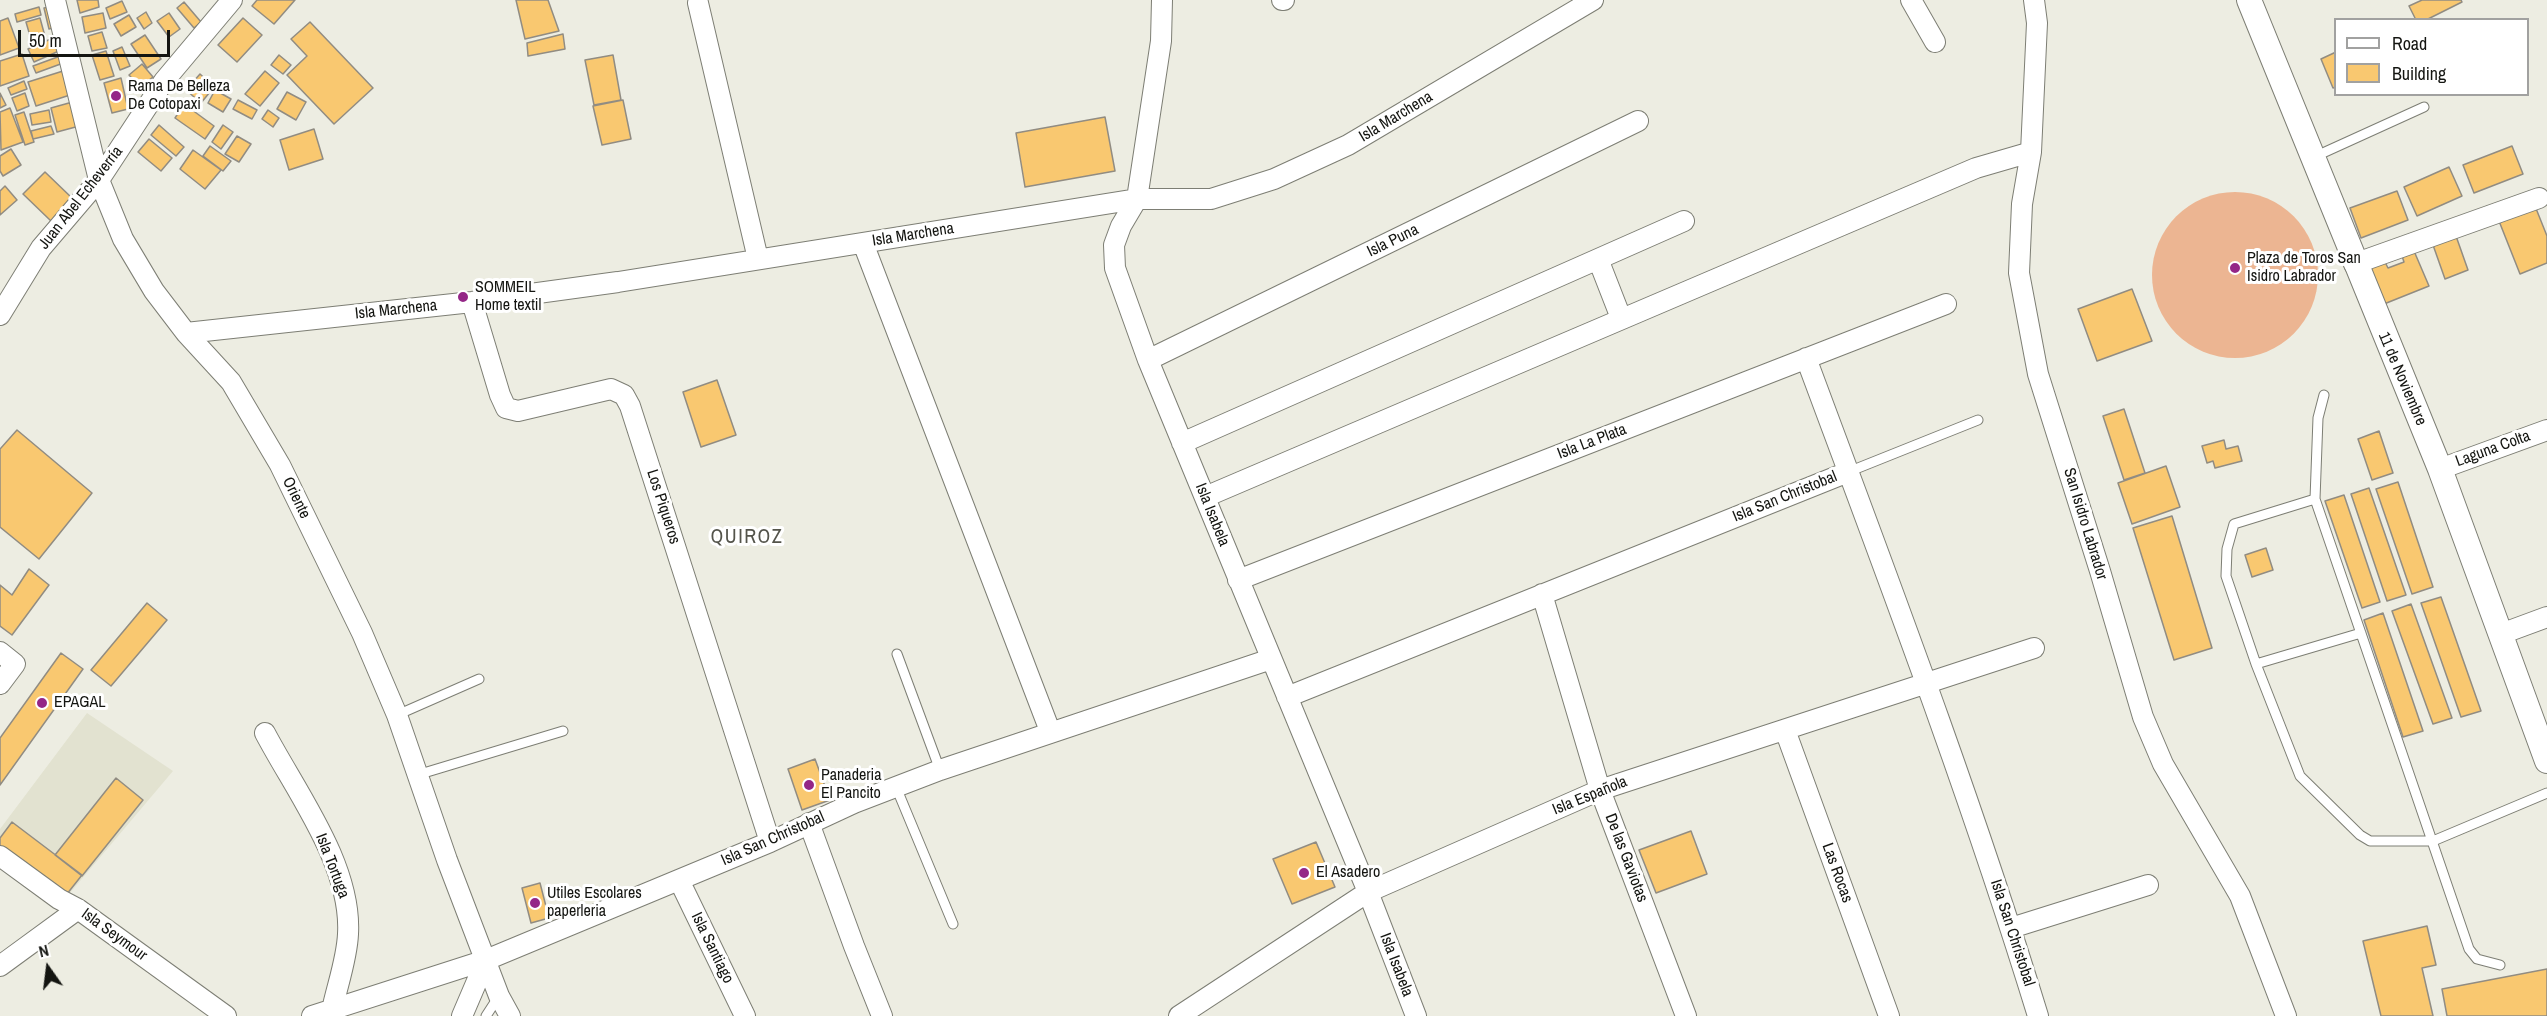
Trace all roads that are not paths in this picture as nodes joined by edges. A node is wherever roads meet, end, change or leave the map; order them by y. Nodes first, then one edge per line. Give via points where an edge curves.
1 (55, 0) edge
2 (232, 0) edge
3 (1162, 0) edge
4 (1593, 0) edge
5 (1911, 0) edge
6 (2034, 0) edge
7 (2249, 0) edge
8 (698, 3) dead end
9 (1935, 42) dead end
10 (2424, 107) dead end
11 (1638, 122) dead end
12 (2031, 152) junction
13 (2312, 158) junction
14 (99, 180) junction
15 (2539, 198) dead end
16 (1137, 200) junction
17 (1684, 221) dead end
18 (863, 243) junction
19 (758, 259) junction
20 (1598, 259) junction
21 (2355, 264) junction
22 (472, 302) junction
23 (1946, 304) dead end
24 (0, 315) edge
25 (1621, 318) junction
26 (186, 333) junction
27 (1806, 358) junction
28 (1148, 360) junction
29 (2324, 395) dead end
30 (1978, 420) dead end
31 (2547, 430) edge
32 (1182, 443) junction
33 (2440, 469) junction
34 (1848, 472) junction
35 (1205, 497) junction
36 (2315, 500) junction
37 (1238, 580) junction
38 (1542, 594) junction
39 (2547, 617) edge
40 (2361, 633) junction
41 (2501, 634) junction
42 (2034, 648) dead end
43 (897, 654) dead end
44 (7, 658) edge
45 (1271, 659) junction
46 (2256, 664) junction
47 (479, 680) dead end
48 (1926, 683) junction
49 (0, 684) edge
50 (1287, 697) junction
51 (397, 715) junction
52 (1785, 730) junction
53 (563, 731) dead end
54 (1050, 732) junction
55 (265, 733) dead end
56 (2547, 761) edge
57 (940, 770) junction
58 (417, 775) junction
59 (896, 787) junction
60 (1600, 790) junction
61 (2547, 793) edge
62 (809, 824) junction
63 (2433, 841) junction
64 (770, 842) junction
65 (0, 856) edge
66 (679, 879) junction
67 (2148, 885) dead end
68 (1368, 892) junction
69 (78, 909) junction
70 (953, 924) dead end
71 (2011, 928) junction
72 (486, 960) junction
73 (2500, 965) dead end
74 (0, 966) edge
75 (499, 996) junction
76 (332, 1010) junction
77 (226, 1016) edge
78 (312, 1016) edge
79 (462, 1016) edge
80 (486, 1016) edge
81 (510, 1016) edge
82 (745, 1016) edge
83 (882, 1016) edge
84 (1179, 1016) edge
85 (1416, 1016) edge
86 (1686, 1016) edge
87 (1889, 1016) edge
88 (2038, 1016) edge
89 (2286, 1016) edge

1 - 14 street, Oriente
2 - 14 street, Juan Abel Echeverría via 164,81
3 - 16 street, Isla Isabela via 1161,41
4 - 16 street, Isla Marchena via 1348,145 1274,179 1211,199
5 - 9 street
6 - 12 street, San Isidro Labrador via 2037,23
7 - 13 street, 11 de Noviembre
8 - 19 street
10 - 13 lane
11 - 28 street, Isla Puna
12 - 25 street via 1976,168
12 - 89 street, San Isidro Labrador via 2022,204 2019,273 2038,374 2143,717 2163,764 2240,896
13 - 21 street, 11 de Noviembre
14 - 24 street, Juan Abel Echeverría via 41,248
14 - 26 street, Oriente via 123,239 154,291
15 - 21 street
16 - 18 street, Isla Marchena
16 - 28 street, Isla Isabela via 1114,245 1115,268
17 - 20 street
18 - 19 street, Isla Marchena
18 - 54 street
19 - 22 street, Isla Marchena
20 - 25 street
20 - 32 street
21 - 33 street, 11 de Noviembre
22 - 26 street, Isla Marchena
22 - 64 street, Los Piqueros via 506,408 518,411 611,389 624,395
23 - 27 street, Isla La Plata
25 - 35 street
26 - 51 street, Oriente via 231,382 280,465 362,633
27 - 34 street
27 - 37 street, Isla La Plata
28 - 32 street, Isla Isabela
29 - 36 lane via 2318,418
30 - 34 lane
31 - 33 street, Laguna Colta
32 - 35 street, Isla Isabela
33 - 41 street, 11 de Noviembre
34 - 38 street, Isla San Christobal
34 - 48 street, Isla San Christobal
35 - 37 street, Isla Isabela
36 - 40 lane
36 - 46 lane via 2234,524 2230,532 2226,576
37 - 45 street, Isla Isabela
38 - 50 street, Isla San Christobal
38 - 60 street, De las Gaviotas
39 - 41 street
40 - 46 lane
40 - 63 lane
41 - 56 street, 11 de Noviembre
42 - 48 street, Isla Española
43 - 57 lane
44 - 49 street
45 - 50 street, Isla Isabela
45 - 54 street, Isla San Christobal
46 - 63 lane via 2300,776 2370,841
47 - 51 lane
48 - 52 street, Isla Española
48 - 71 street, Isla San Christobal
50 - 68 street, Isla Isabela
51 - 58 street, Oriente
52 - 60 street, Isla Española
52 - 87 street, Las Rocas
53 - 58 lane
54 - 57 street, Isla San Christobal
55 - 76 street, Isla Tortuga via 327,845 347,904 348,936
57 - 59 street, Isla San Christobal
58 - 72 street, Oriente
59 - 62 street, Isla San Christobal
59 - 70 lane
60 - 68 street, Isla Española
60 - 86 street, De las Gaviotas
61 - 63 lane
62 - 64 street, Isla San Christobal
62 - 83 street
63 - 73 lane via 2469,949 2477,959
64 - 66 street, Isla San Christobal
65 - 69 street, Isla Seymour
66 - 72 street, Isla San Christobal
66 - 82 street, Isla Santiago
67 - 71 street
68 - 84 street, Isla Española
68 - 85 street, Isla Isabela
69 - 74 street
69 - 77 street, Isla Seymour
71 - 88 street, Isla San Christobal
72 - 75 street, Oriente
72 - 76 street, Isla San Christobal
72 - 79 street
75 - 80 lane
75 - 81 street, Oriente
76 - 78 street, Isla San Christobal

